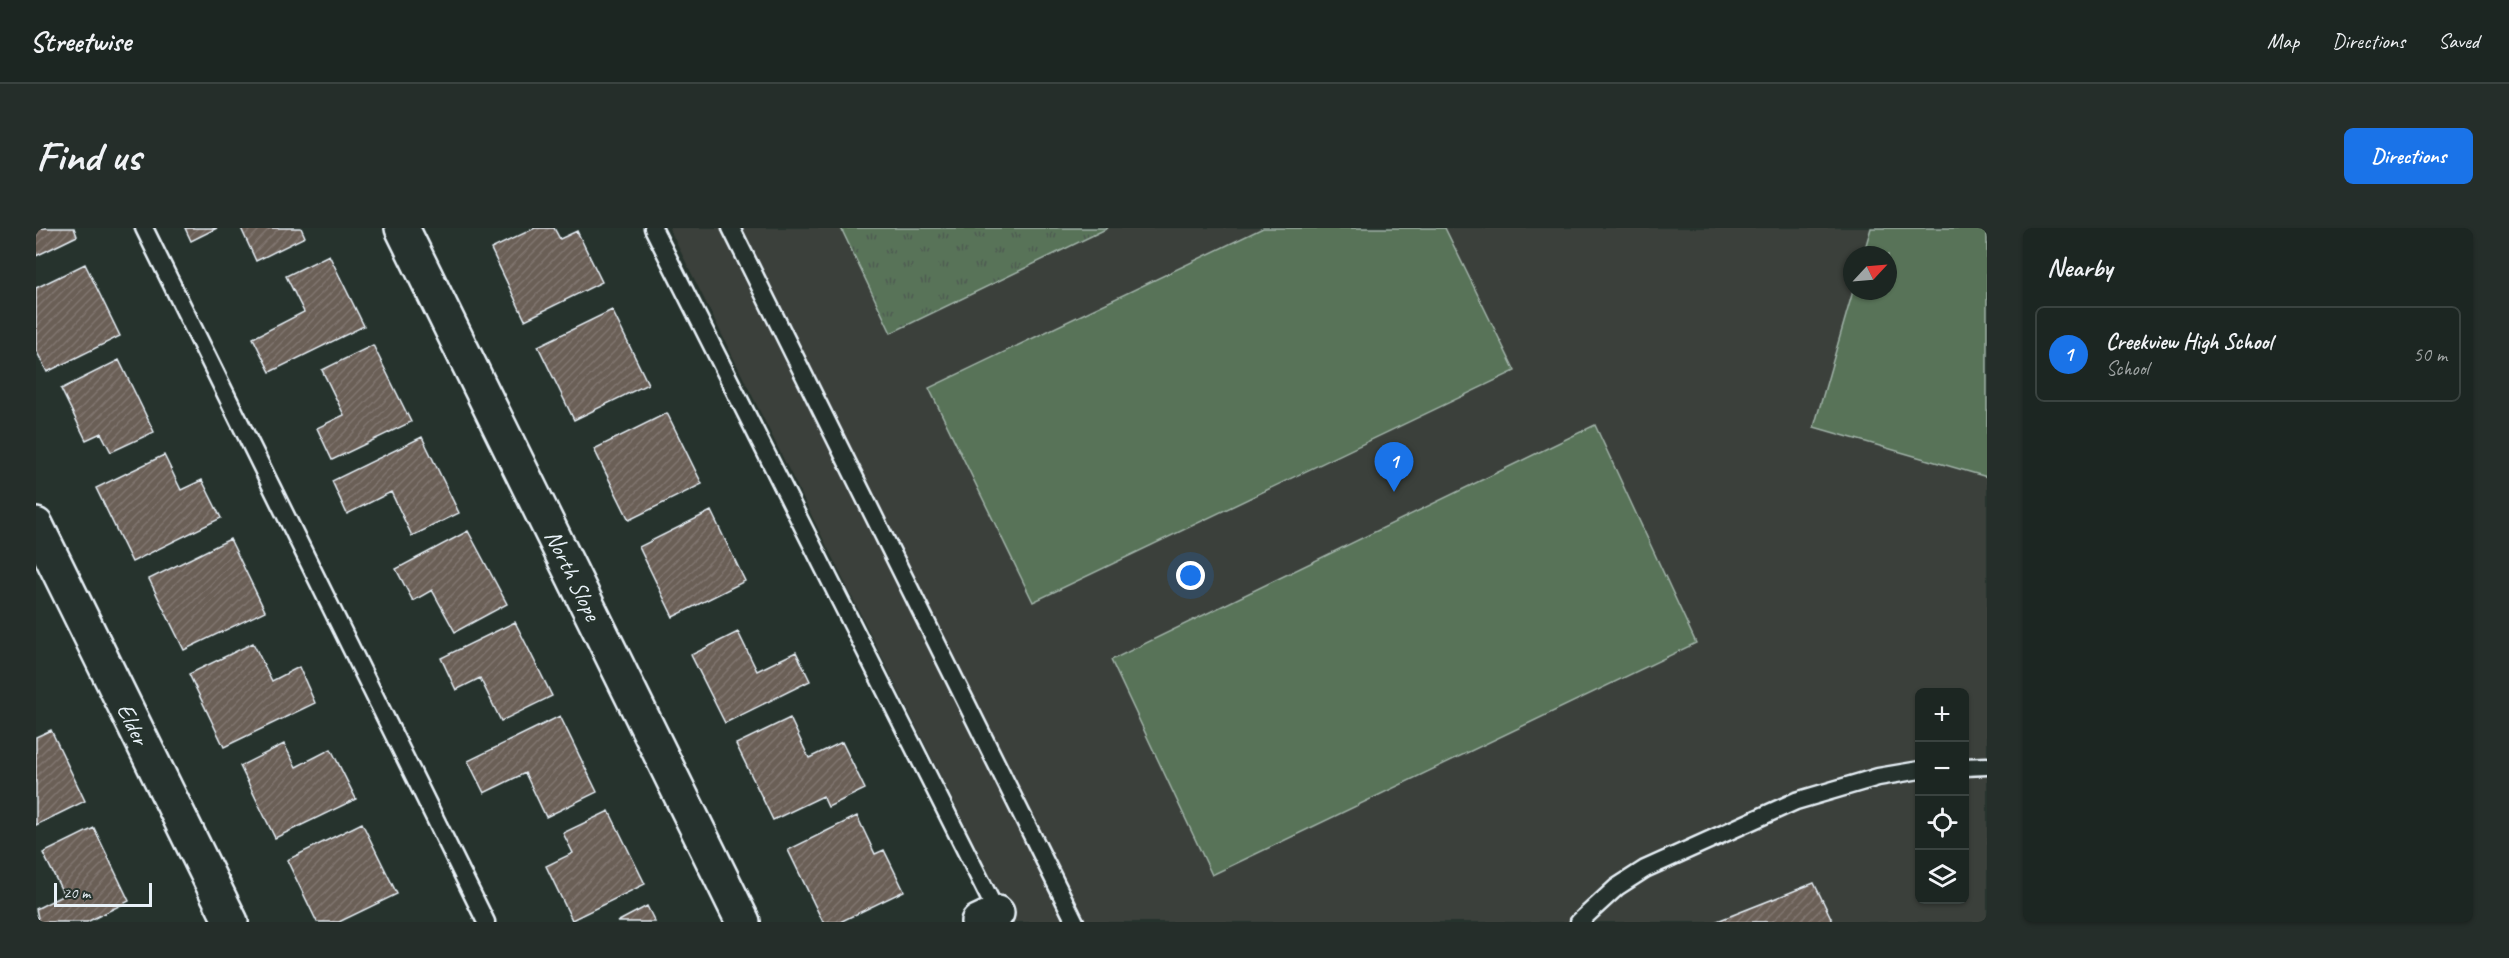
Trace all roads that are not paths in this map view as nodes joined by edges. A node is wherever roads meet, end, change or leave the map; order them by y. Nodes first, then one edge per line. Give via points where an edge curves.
1 (144, 228) edge
2 (402, 228) edge
3 (653, 228) edge
4 (731, 228) edge
5 (36, 525) edge
6 (1987, 766) edge
7 (1969, 767) edge
8 (1915, 771) edge
9 (992, 919) edge
10 (231, 922) edge
11 (486, 922) edge
12 (743, 922) edge
13 (1075, 922) edge
14 (1579, 922) edge

1 - 11 lane
2 - 12 street, North Slope
3 - 9 lane
4 - 13 lane
5 - 10 street, Elder
6 - 7 lane
8 - 14 lane via 1878,777 1796,801 1645,869 1617,887

